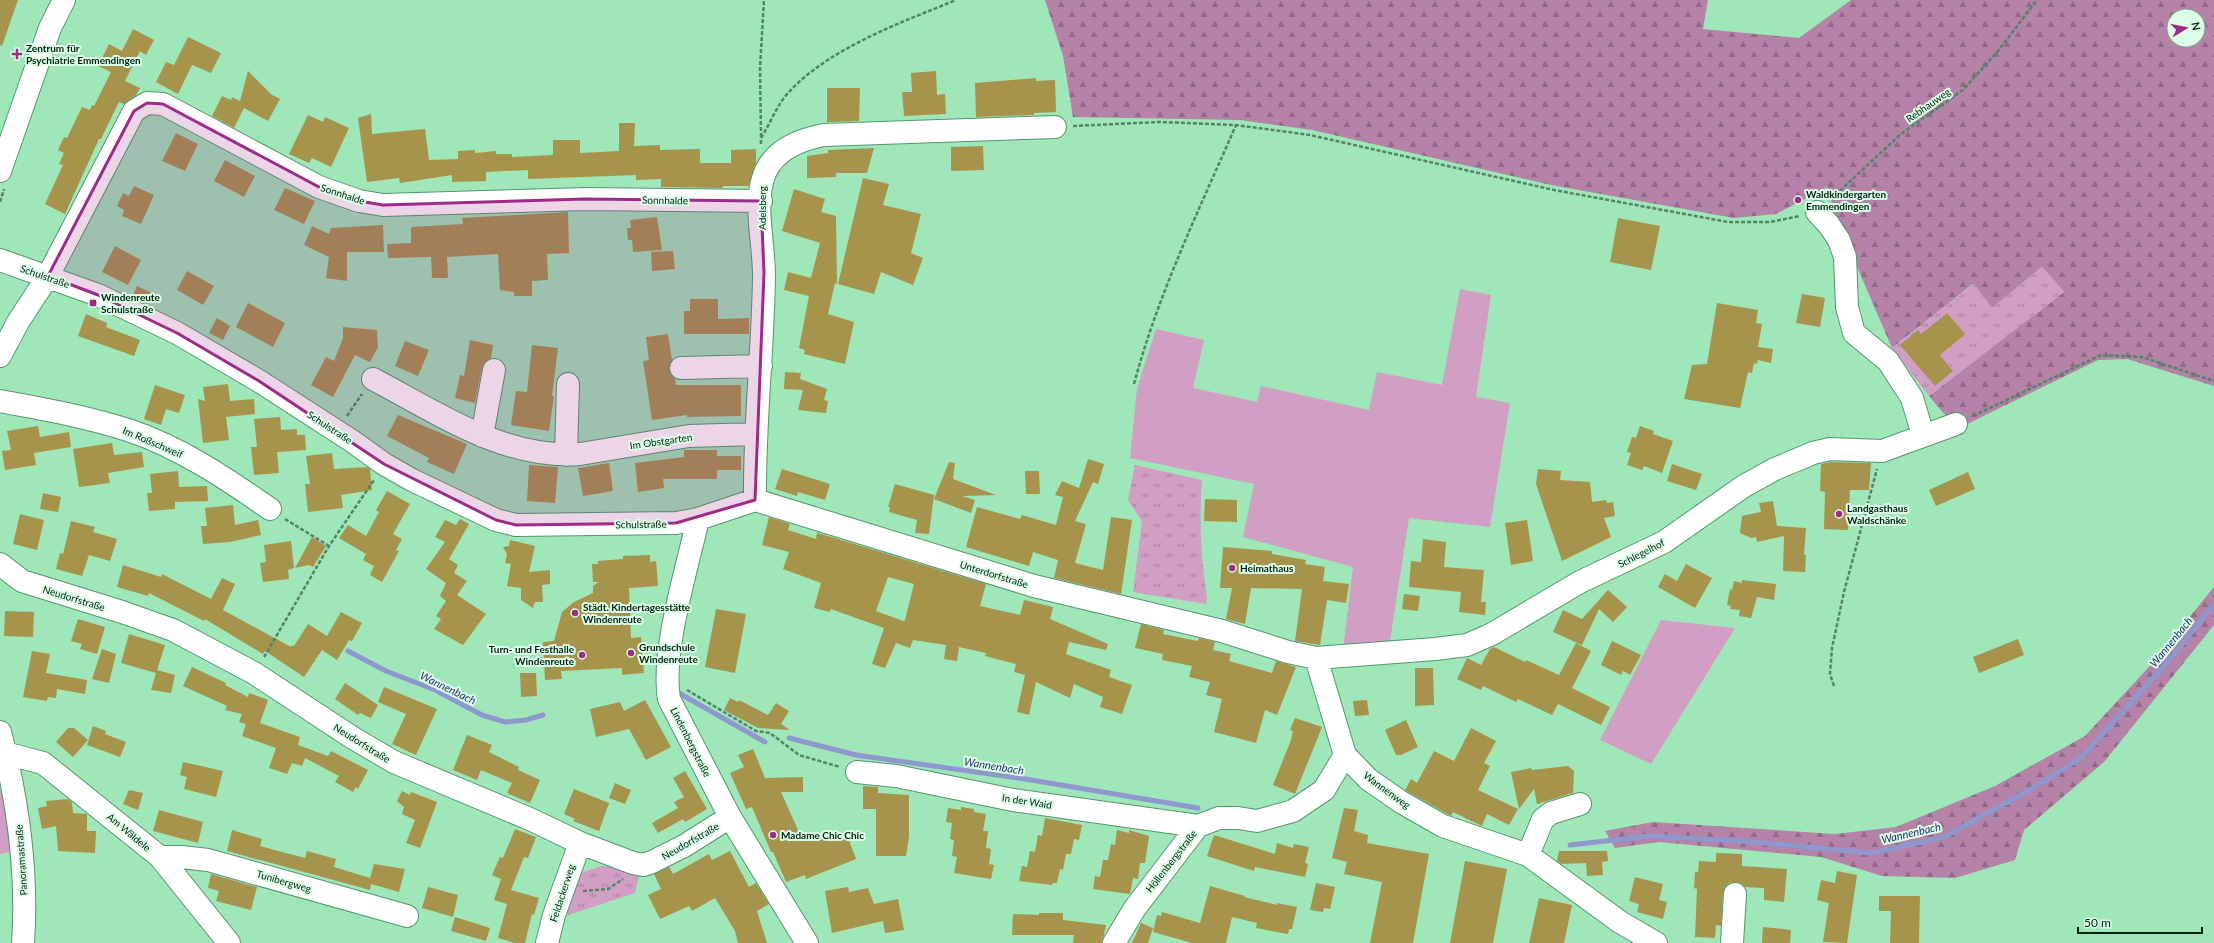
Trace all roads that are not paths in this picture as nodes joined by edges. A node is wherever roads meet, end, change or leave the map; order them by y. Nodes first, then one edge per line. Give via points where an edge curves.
1 (64, 0) edge
2 (1055, 127) road end
3 (0, 171) edge
4 (760, 201) junction
5 (1817, 212) road end
6 (0, 260) edge
7 (48, 276) junction
8 (0, 356) edge
9 (761, 366) junction
10 (681, 368) dead end
11 (494, 370) dead end
12 (372, 379) road end
13 (568, 384) dead end
14 (0, 401) edge
15 (1956, 424) road end
16 (756, 434) junction
17 (1923, 435) junction
18 (482, 436) junction
19 (566, 455) junction
20 (755, 500) junction
21 (270, 509) road end
22 (698, 519) junction
23 (0, 564) edge
24 (1316, 658) junction
25 (0, 732) edge
26 (5, 753) junction
27 (1345, 755) junction
28 (857, 772) road end
29 (1580, 804) dead end
30 (730, 817) junction
31 (1198, 826) junction
32 (580, 843) junction
33 (1528, 855) junction
34 (160, 857) junction
35 (1735, 894) dead end
36 (408, 916) dead end
37 (23, 943) edge
38 (229, 943) edge
39 (547, 943) edge
40 (807, 943) edge
41 (1114, 943) edge
42 (1656, 943) edge
43 (1732, 943) edge

1 - 3 street via 50,28
2 - 4 street, Adelsberg via 839,134 806,138 788,147 773,160 762,181
4 - 7 street, Sonnhalde via 586,199 377,204 358,201 319,187 155,102 147,103 134,111
4 - 9 street, Adelsberg via 764,274
5 - 17 street via 1839,240 1845,257 1847,307 1854,333 1888,361 1912,398
6 - 7 street, Schulstraße
7 - 8 street via 18,322
7 - 22 street, Schulstraße via 98,295 177,333 259,381 384,464 496,520 516,525 676,523
9 - 10 street
9 - 16 street, Adelsberg
11 - 18 street
12 - 18 street, Im Obstgarten
13 - 19 street
14 - 21 street, Im Roßschweif via 65,413 132,432 188,457
15 - 17 street, Schlegelhof
16 - 19 street, Im Obstgarten via 689,436
16 - 20 street, Adelsberg
17 - 24 street, Schlegelhof via 1882,451 1830,449 1813,453 1775,469 1744,486 1664,542 1580,582 1492,634 1467,644 1436,649
18 - 19 street, Im Obstgarten via 520,448
20 - 22 street
20 - 24 street, Unterdorfstraße via 1034,586 1222,631
22 - 30 street, Lindenbergstraße via 671,642 667,686 672,706
23 - 32 street, Neudorfstraße via 22,581 173,630 254,673 394,762
24 - 27 street, Wannenweg
25 - 26 street, Panoramastraße
26 - 34 street, Am Wäldele via 43,763
26 - 37 street, Panoramastraße via 20,828 25,915
27 - 31 street, Höllenbergstraße via 1324,790 1294,811 1257,821 1220,818
27 - 33 street, Wannenweg via 1368,779 1443,826
28 - 31 street, In der Waid via 896,776 1013,800
29 - 33 street via 1551,813 1543,819
30 - 32 street, Neudorfstraße via 684,846 643,865
30 - 40 street, Lindenbergstraße
31 - 41 street, Höllenbergstraße via 1135,908
32 - 39 street, Feldackerweg
33 - 42 street, Wannenweg via 1620,922
34 - 36 street, Tunibergweg via 208,860
34 - 38 street, Am Wäldele
35 - 43 street

